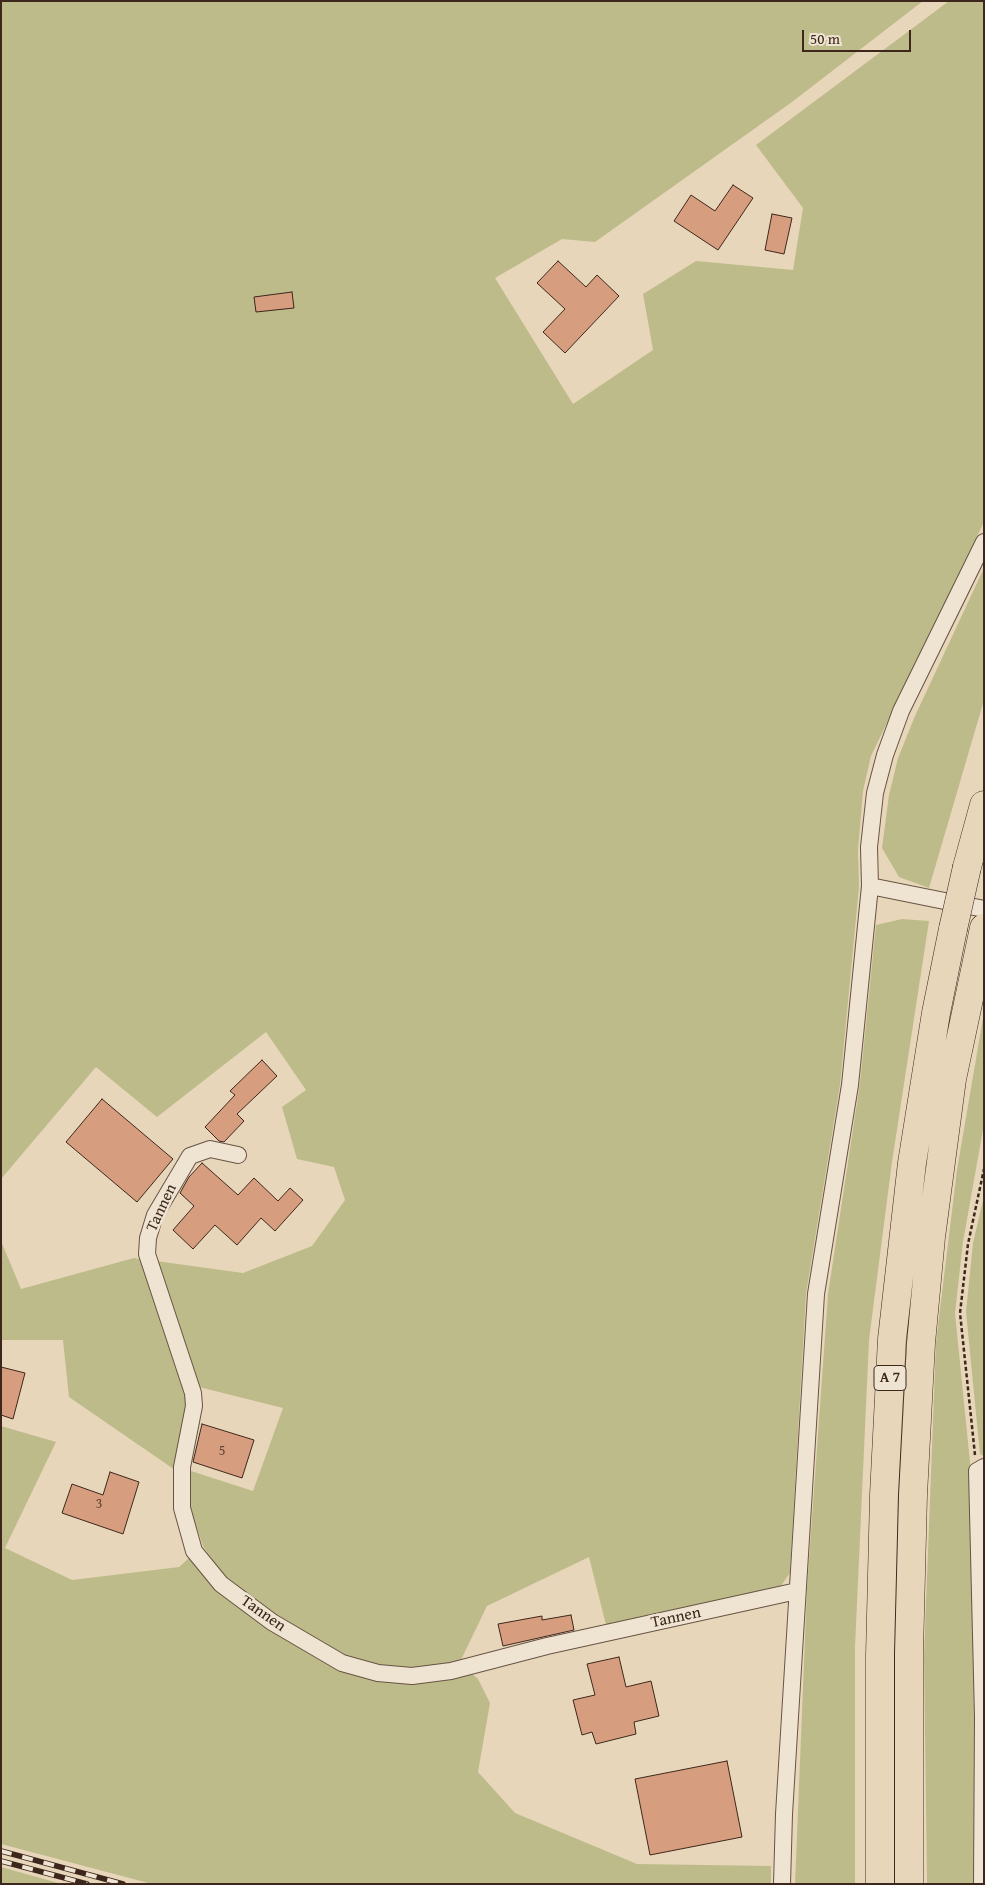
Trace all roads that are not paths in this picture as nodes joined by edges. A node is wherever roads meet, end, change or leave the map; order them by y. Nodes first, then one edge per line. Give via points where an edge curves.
1 (984, 542) edge
2 (984, 805) edge
3 (870, 886) junction
4 (984, 909) edge
5 (983, 932) edge
6 (238, 1155) dead end
7 (980, 1469) edge
8 (798, 1592) junction
9 (782, 1884) edge
10 (880, 1884) edge
11 (909, 1884) edge
12 (982, 1884) edge

1 - 3 street via 901,711 885,755 869,847
2 - 10 highway, A 7, bridge via 936,1013 912,1163 892,1339 880,1655
3 - 4 street
3 - 8 street via 850,1085 816,1294
5 - 11 highway, A 7 via 952,1079 921,1343 909,1653
6 - 8 street, Tannen via 210,1149 190,1156 155,1215 148,1238 148,1254 193,1393 194,1406 182,1467 182,1508 194,1551 221,1584 272,1622 342,1663 378,1673 412,1676 452,1671 547,1646
7 - 12 street via 984,1717
8 - 9 street

